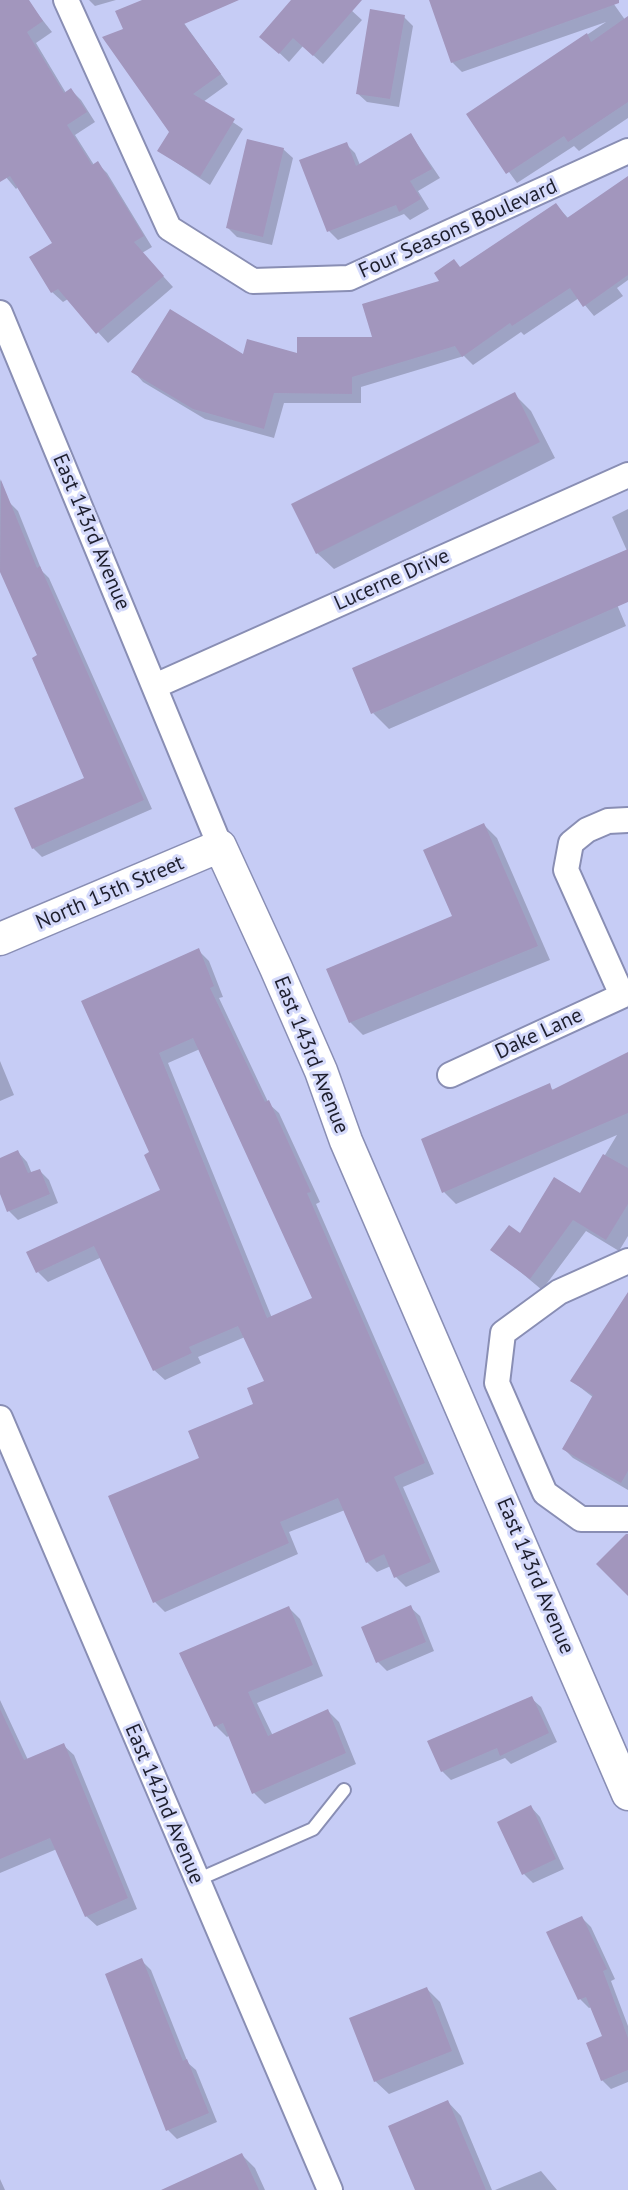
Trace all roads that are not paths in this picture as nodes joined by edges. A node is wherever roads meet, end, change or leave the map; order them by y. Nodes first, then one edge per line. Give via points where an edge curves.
1 (66, 0) edge
2 (628, 151) edge
3 (0, 313) edge
4 (628, 475) edge
5 (155, 686) junction
6 (628, 820) edge
7 (220, 846) junction
8 (0, 939) edge
9 (625, 994) edge
10 (450, 1075) dead end
11 (628, 1261) edge
12 (0, 1418) edge
13 (628, 1519) edge
14 (344, 1790) dead end
15 (628, 1794) edge
16 (197, 1880) junction
17 (330, 2190) edge

1 - 2 street, Four Seasons Boulevard via 169,228 253,281 349,278
3 - 5 street, East 143rd Avenue
4 - 5 street, Lucerne Drive
5 - 7 street, East 143rd Avenue
6 - 9 street via 608,821 587,830 571,843 566,870
7 - 8 street, North 15th Street
7 - 15 street, East 143rd Avenue via 321,1071 346,1141
9 - 10 street, Dake Lane
11 - 13 street via 558,1292 503,1333 496,1384 545,1493 581,1520
12 - 16 street, East 142nd Avenue
14 - 16 lane via 313,1829
16 - 17 street, East 142nd Avenue

